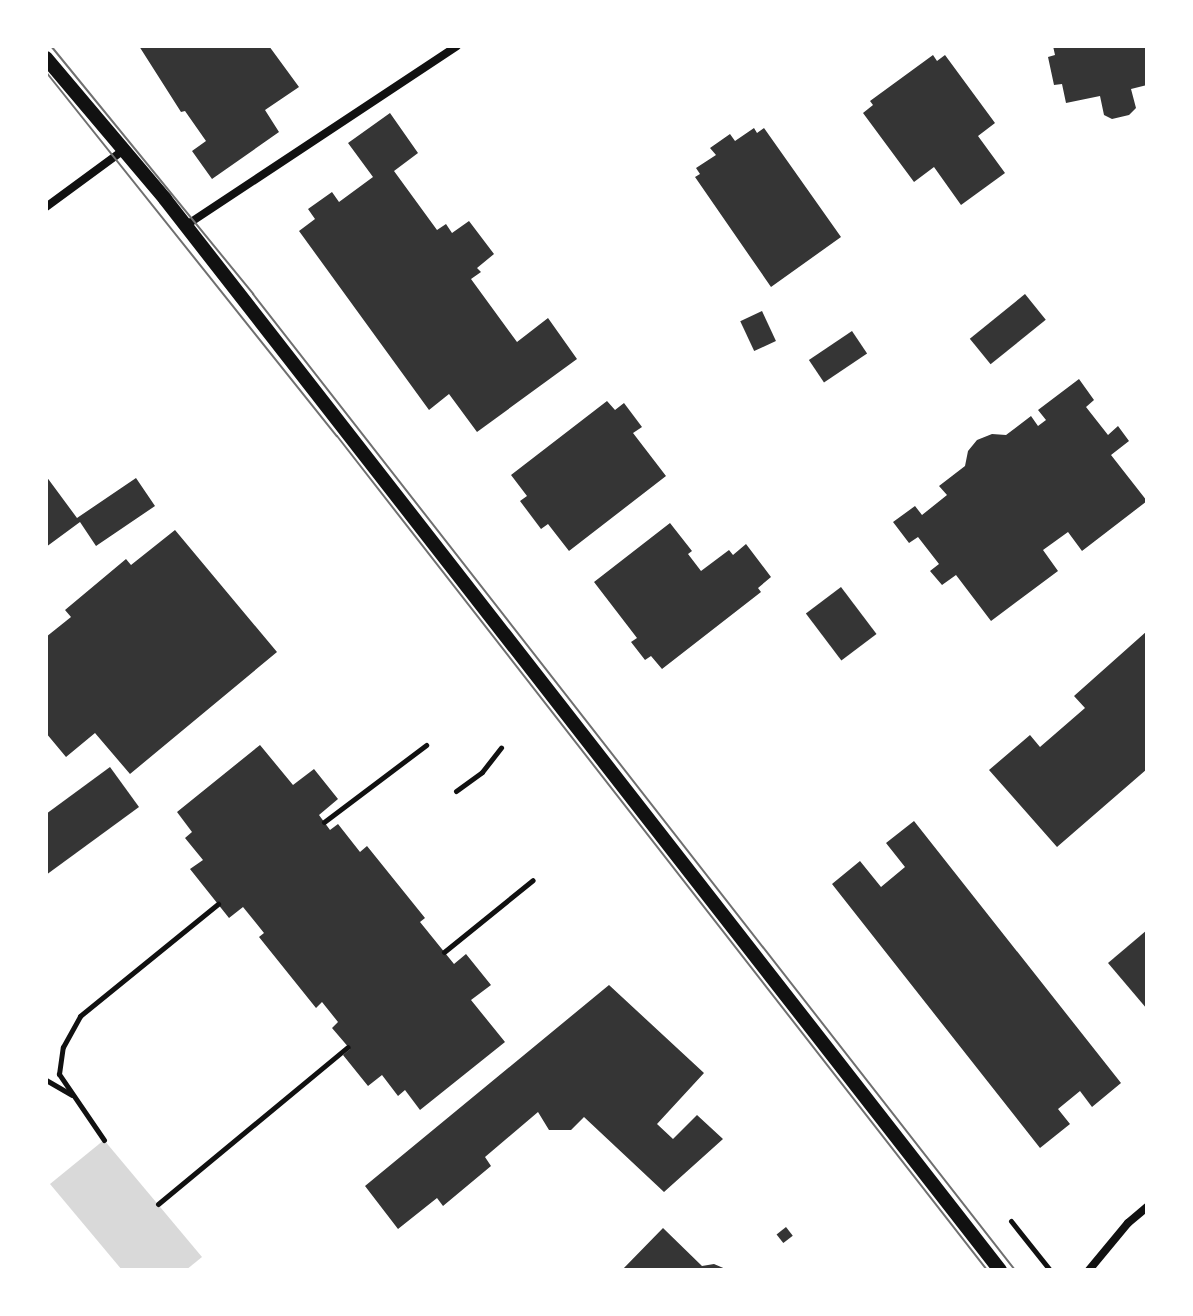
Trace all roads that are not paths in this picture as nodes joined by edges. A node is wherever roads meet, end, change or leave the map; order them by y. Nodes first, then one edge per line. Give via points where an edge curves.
1 (457, 46) edge
2 (46, 58) edge
3 (125, 149) junction
4 (46, 207) edge
5 (184, 226) junction
6 (1147, 1207) edge
7 (1000, 1270) edge
8 (1089, 1270) edge

1 - 5 street
2 - 3 street
3 - 4 street
3 - 5 street
5 - 7 street
6 - 8 street

